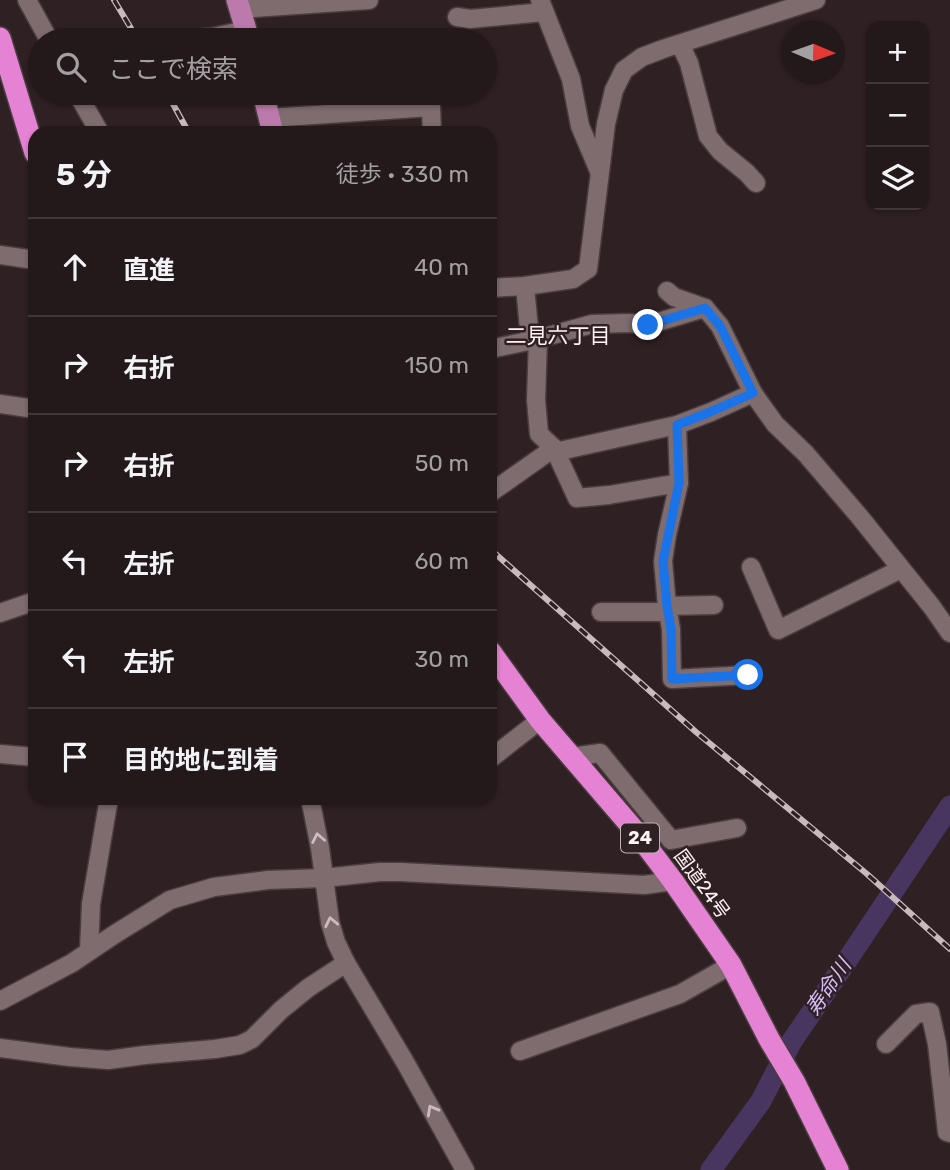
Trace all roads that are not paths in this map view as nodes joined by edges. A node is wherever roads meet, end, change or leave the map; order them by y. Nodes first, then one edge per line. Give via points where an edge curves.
1 (27, 0) edge
2 (369, 0) edge
3 (816, 0) edge
4 (250, 4) edge
5 (542, 6) edge
6 (457, 17) dead end
7 (42, 28) edge
8 (248, 28) edge
9 (0, 38) edge
10 (680, 44) junction
11 (8, 95) edge
12 (85, 105) edge
13 (266, 105) edge
14 (96, 126) edge
15 (271, 126) edge
16 (431, 126) edge
17 (28, 138) edge
18 (600, 174) junction
19 (756, 183) dead end
20 (0, 255) edge
21 (28, 259) edge
22 (524, 286) junction
23 (497, 288) edge
24 (667, 291) dead end
25 (705, 308) junction
26 (538, 339) junction
27 (497, 348) edge
28 (753, 393) junction
29 (0, 404) edge
30 (28, 408) edge
31 (677, 425) junction
32 (554, 450) junction
33 (679, 483) junction
34 (497, 488) edge
35 (751, 567) dead end
36 (901, 569) junction
37 (28, 603) edge
38 (714, 605) dead end
39 (667, 609) junction
40 (601, 612) dead end
41 (0, 613) edge
42 (950, 633) edge
43 (497, 661) edge
44 (748, 675) dead end
45 (540, 720) junction
46 (0, 754) edge
47 (497, 754) edge
48 (28, 756) edge
49 (572, 757) junction
50 (108, 805) edge
51 (311, 805) edge
52 (737, 828) dead end
53 (324, 878) junction
54 (673, 881) junction
55 (89, 951) junction
56 (346, 962) junction
57 (731, 965) junction
58 (0, 1001) edge
59 (886, 1044) dead end
60 (0, 1048) edge
61 (520, 1051) dead end
62 (950, 1133) edge
63 (465, 1170) edge
64 (838, 1170) edge

1 - 7 street
2 - 4 street
3 - 10 street
4 - 8 main road
5 - 6 street via 470,19
5 - 18 street via 571,79 580,126
9 - 11 highway
10 - 18 street via 642,57 624,70 606,124
10 - 19 street via 708,136
11 - 17 highway
12 - 14 street
13 - 15 main road
15 - 16 street via 430,107
18 - 22 street via 588,269 573,279
20 - 21 street
22 - 23 street
22 - 26 street via 529,329
24 - 25 street
25 - 26 street via 648,325 592,324
25 - 28 street via 720,326
26 - 27 street
26 - 32 street via 539,434
28 - 31 street
28 - 36 street
29 - 30 street
31 - 32 street
31 - 33 street
32 - 33 street via 577,498
32 - 34 street
33 - 39 street via 663,561
35 - 36 street via 778,630
36 - 42 street
37 - 41 street
38 - 39 street
39 - 40 street
39 - 44 street via 672,679
43 - 45 highway, 国道24号 / 24
45 - 47 street
45 - 49 highway, 国道24号 / 24
46 - 48 street
49 - 52 street via 600,753 671,840
49 - 54 highway, 国道24号 / 24
50 - 55 street via 91,904
53 -> 51 street
53 - 54 street via 401,872 644,885
53 - 55 street via 228,885 170,900
56 -> 53 street via 330,922
54 - 57 highway, 国道24号 / 24
55 - 58 street
56 - 60 street via 240,1045 108,1060
63 -> 56 street
57 - 61 street via 680,994
57 - 64 highway, 国道24号 / 24
59 - 62 street via 916,1014 930,1012

